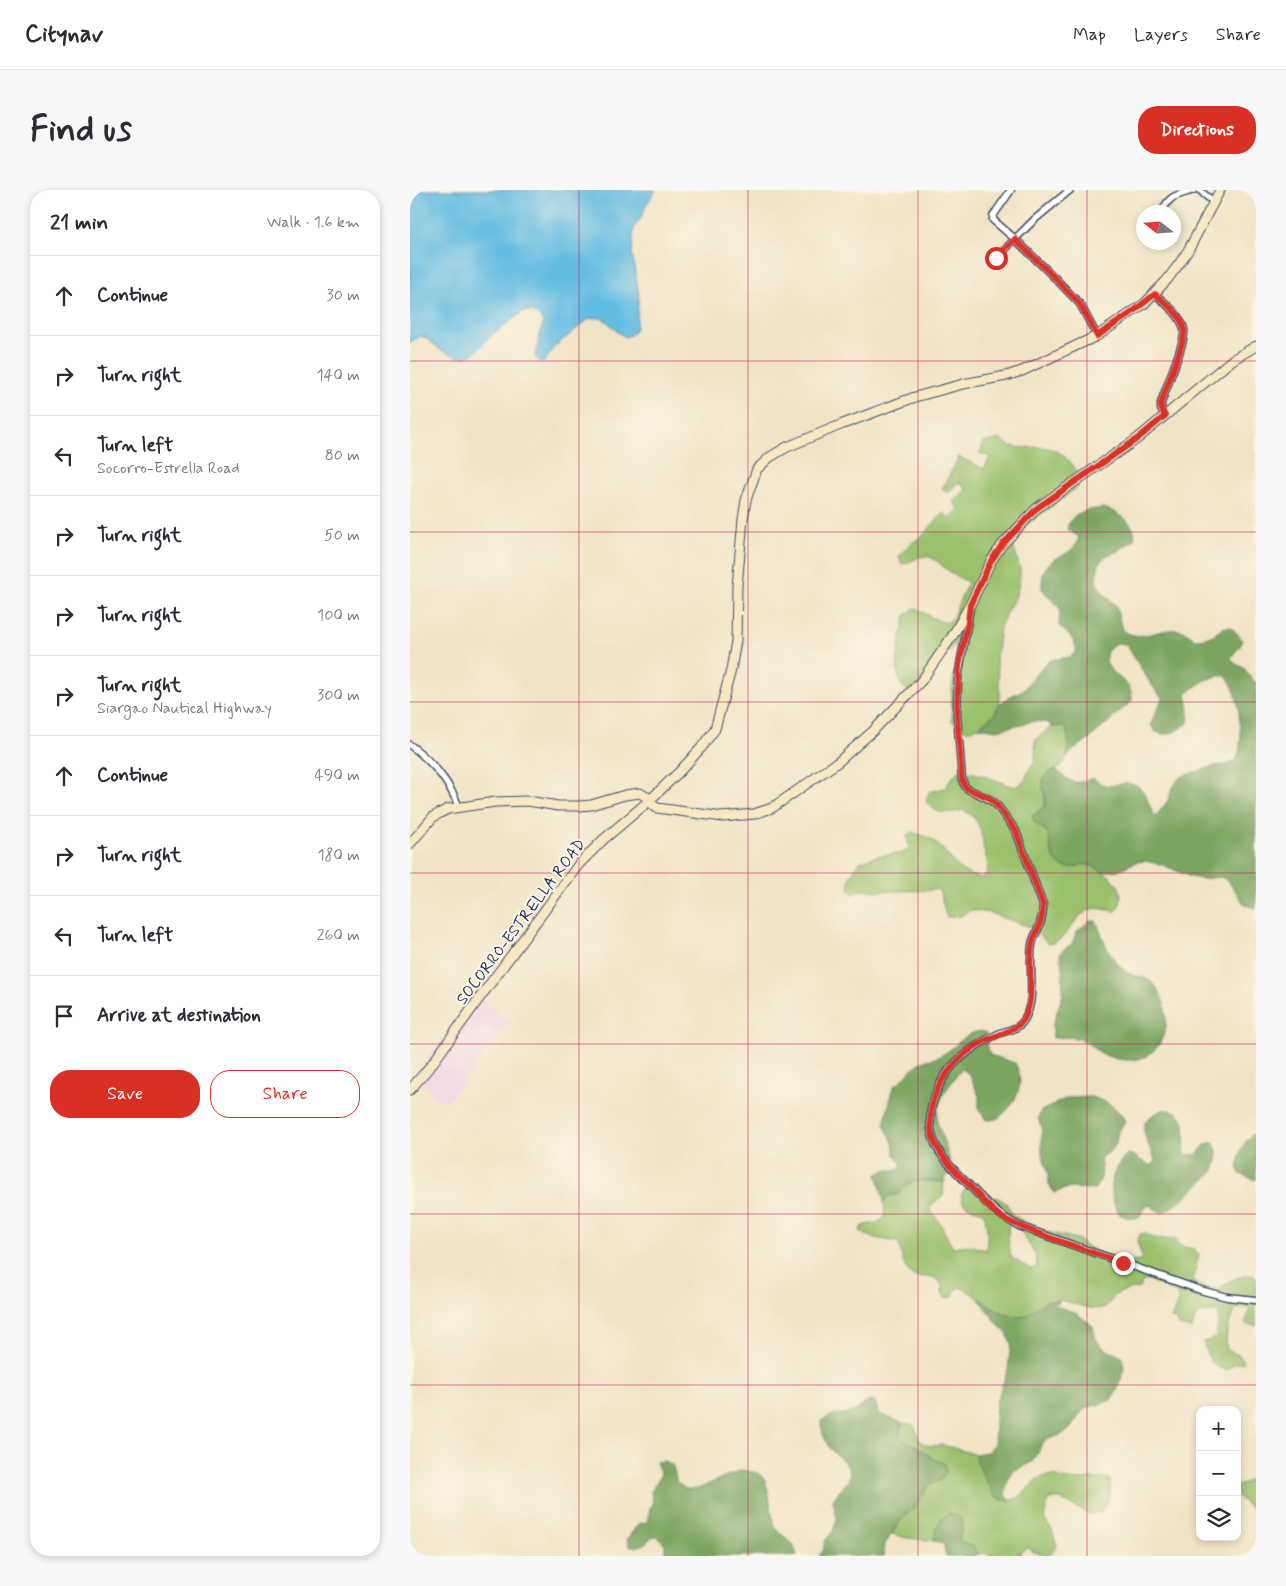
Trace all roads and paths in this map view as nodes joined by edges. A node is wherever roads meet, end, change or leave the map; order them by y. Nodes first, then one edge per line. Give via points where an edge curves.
1 (1011, 190) edge
2 (1070, 190) edge
3 (1194, 190) edge
4 (1200, 190) edge
5 (1220, 190) edge
6 (1214, 202) junction
7 (1166, 205) edge
8 (1015, 239) junction
9 (996, 258) dead end
10 (1155, 294) junction
11 (1097, 336) junction
12 (1256, 346) edge
13 (1165, 416) junction
14 (970, 605) junction
15 (410, 745) edge
16 (650, 800) junction
17 (459, 807) junction
18 (410, 844) edge
19 (410, 1090) edge
20 (1256, 1300) edge

1 - 8 street via 993,220
2 - 8 street
3 - 7 street via 1168,200
4 - 6 street
5 - 6 street, SOCORRO-ESTRELLA ROAD
6 - 10 street, SOCORRO-ESTRELLA ROAD via 1179,264
8 - 9 street
8 - 11 street via 1080,304
10 - 11 street, SOCORRO-ESTRELLA ROAD
10 - 13 street via 1180,320 1185,333 1161,403
11 - 16 street, SOCORRO-ESTRELLA ROAD via 1022,371 940,390 888,407 778,451 761,464 754,475 744,510 736,641 715,729 701,748
12 - 13 street via 1232,360
13 - 14 street via 1037,508 1002,545
14 - 16 street via 929,671 901,703 844,757 772,808 722,817 662,809
14 - 20 street via 958,678 962,780 966,788 996,804 1016,831 1043,911 1032,943 1031,994 1025,1019 1013,1029 981,1042 948,1072 931,1107 932,1137 940,1152 994,1212 1020,1226 1200,1290
15 - 17 street via 437,769
16 - 17 street via 640,793 578,806 511,801
16 - 19 street, SOCORRO-ESTRELLA ROAD via 579,864
17 - 18 street via 433,818

